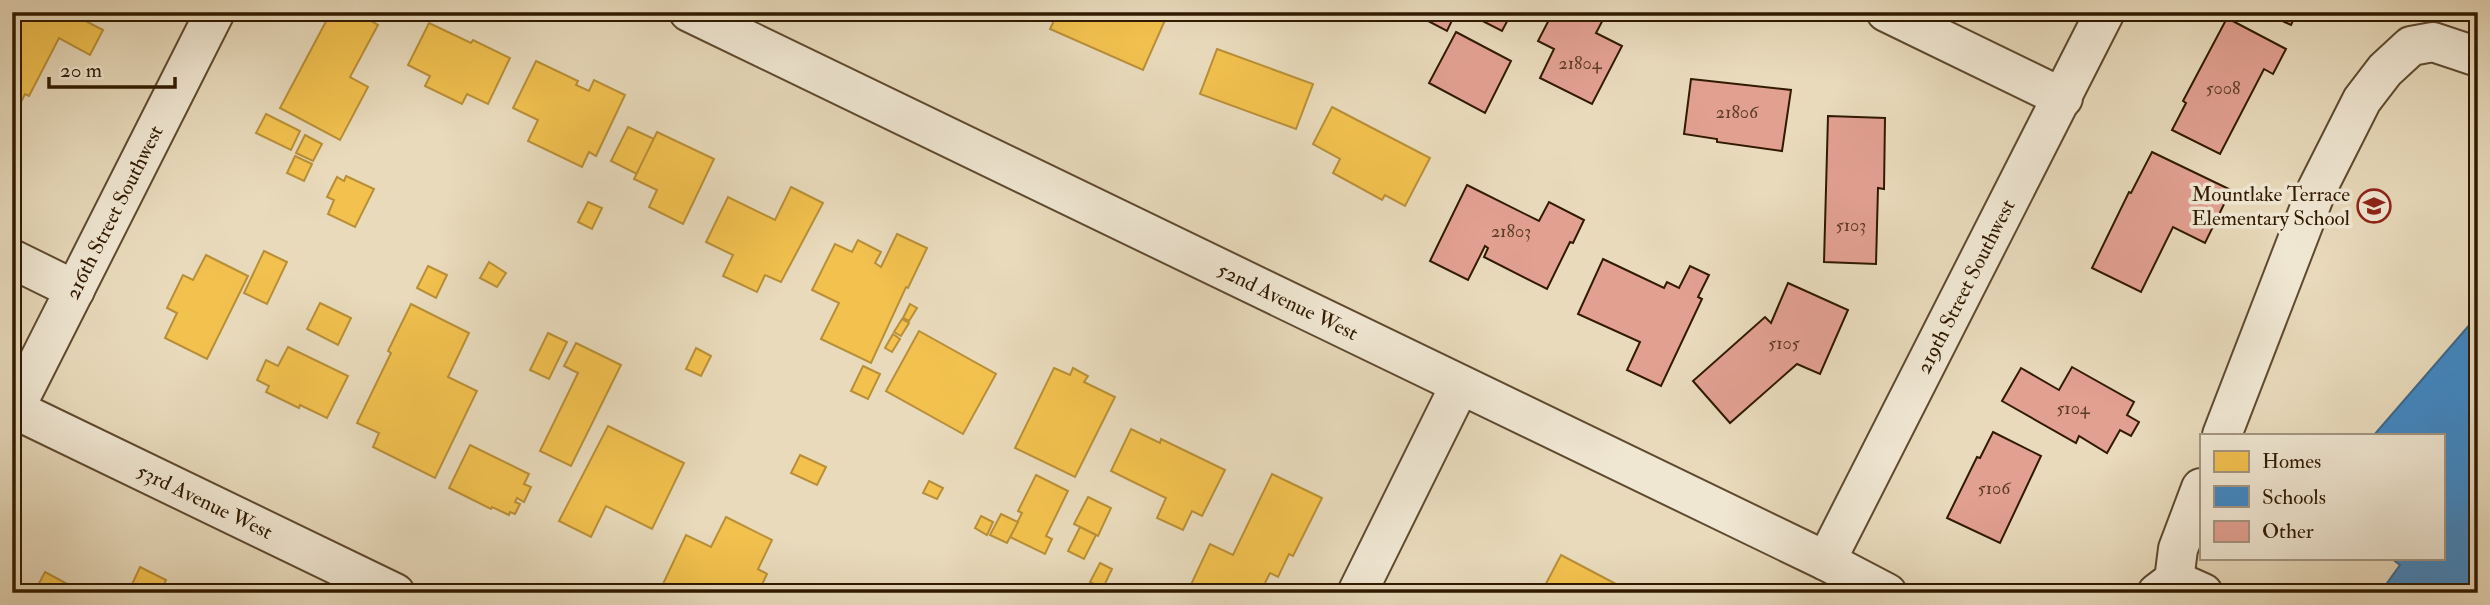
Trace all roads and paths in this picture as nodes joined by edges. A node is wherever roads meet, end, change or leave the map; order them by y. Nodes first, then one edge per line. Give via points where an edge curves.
1 (215, 12) edge
2 (689, 12) edge
3 (1886, 12) edge
4 (2105, 12) edge
5 (2415, 29) edge
6 (2478, 57) edge
7 (2063, 98) junction
8 (12, 260) edge
9 (75, 290) junction
10 (1460, 385) junction
11 (13, 412) edge
12 (2222, 434) edge
13 (2200, 491) edge
14 (1826, 561) junction
15 (2178, 588) edge
16 (395, 593) edge
17 (1357, 593) edge
18 (1887, 593) edge

1 - 9 street, 216th Street Southwest
2 - 10 street, 52nd Avenue West
3 - 7 street
4 - 7 street, 219th Street Southwest
5 - 6 street via 2433,42
5 - 12 street via 2362,100 2317,189
7 - 14 street, 219th Street Southwest
8 - 9 street
9 - 11 street, 216th Street Southwest
10 - 14 street, 52nd Avenue West
10 - 17 street
11 - 16 street, 53rd Avenue West
13 - 15 street via 2178,549
14 - 18 street, 52nd Avenue West

